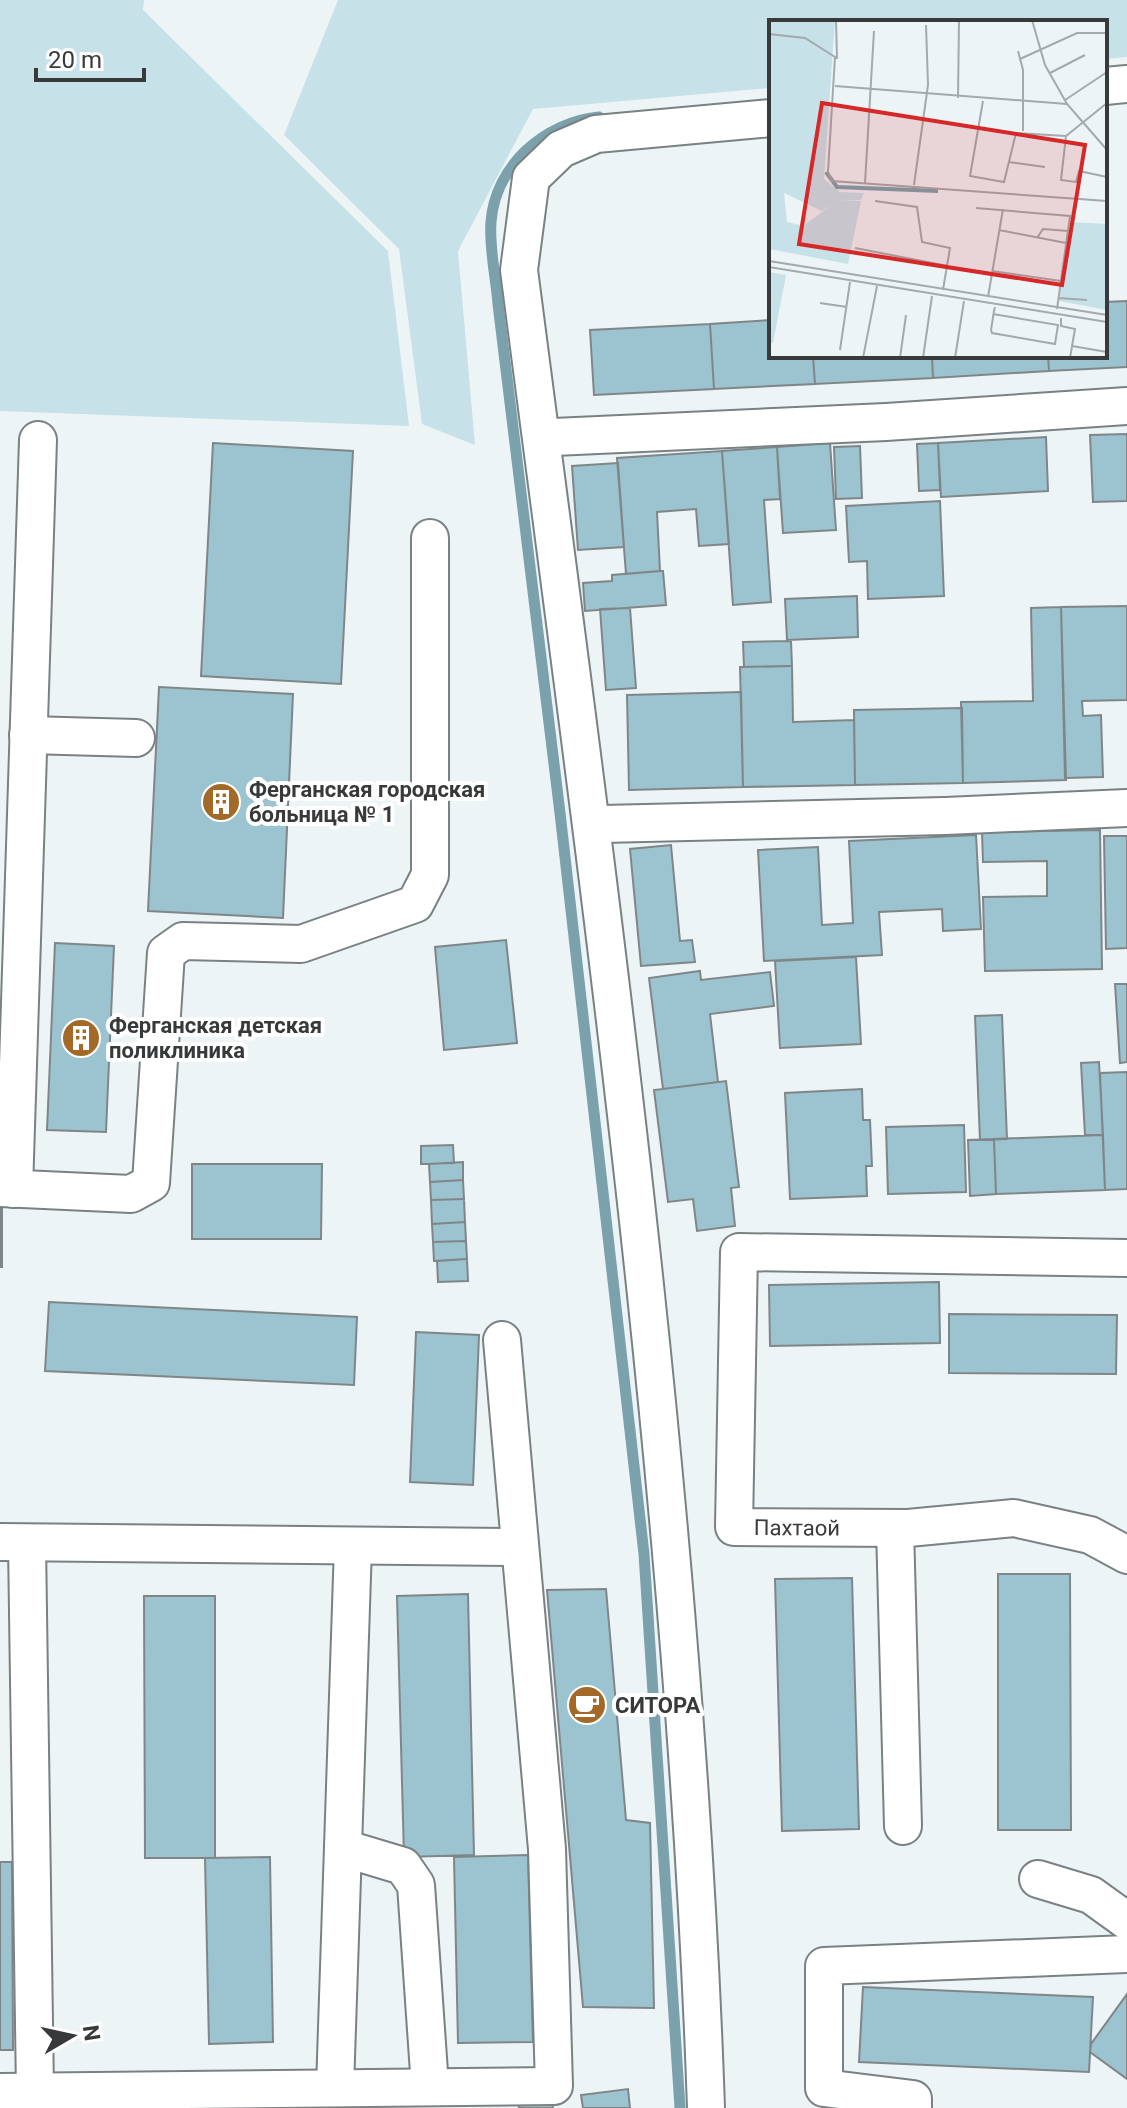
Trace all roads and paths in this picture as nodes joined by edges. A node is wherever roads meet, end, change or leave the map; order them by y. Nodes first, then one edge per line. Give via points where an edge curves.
1 (1127, 84) edge
2 (1107, 86) edge
3 (1127, 99) edge
4 (1107, 101) edge
5 (769, 118) edge
6 (769, 129) edge
7 (1127, 406) edge
8 (554, 437) junction
9 (38, 440) dead end
10 (430, 538) dead end
11 (28, 735) junction
12 (136, 738) dead end
13 (1127, 808) edge
14 (602, 824) junction
15 (7, 1188) edge
16 (1127, 1258) edge
17 (502, 1340) dead end
18 (895, 1528) junction
19 (14, 1542) edge
20 (353, 1546) junction
21 (520, 1547) junction
22 (1127, 1555) edge
23 (903, 1826) dead end
24 (343, 1848) junction
25 (1038, 1879) dead end
26 (1127, 1921) edge
27 (1127, 1954) edge
28 (430, 2087) junction
29 (335, 2088) junction
30 (18, 2092) edge
31 (558, 2097) edge
32 (706, 2108) edge
33 (718, 2108) edge
34 (913, 2108) edge

1 - 2 street
3 - 4 street
5 - 32 street via 596,134 561,149 531,178 519,270 616,1020 671,1552 699,1920
6 - 8 street via 598,143 574,154 547,177 531,245 531,272
7 - 8 street
8 - 14 street
9 - 11 street
10 - 15 street via 430,875 415,904 301,944 183,941 166,953 151,1183 131,1194
11 - 12 street
11 - 15 street
13 - 14 street
14 - 33 street via 682,1550 712,1937
16 - 18 street, Пахтаой via 739,1252 734,1527
17 - 21 street
18 - 22 street, Пахтаой via 1014,1518 1090,1535
18 - 23 street
19 - 20 street
19 - 30 street
20 - 21 street
20 - 24 street
21 - 31 street via 547,1849
24 - 28 street via 403,1866 416,1885
24 - 29 street
25 - 26 street via 1091,1895
27 - 34 street via 824,1966 824,2088 913,2099
28 - 29 street
28 - 31 street
29 - 30 street

